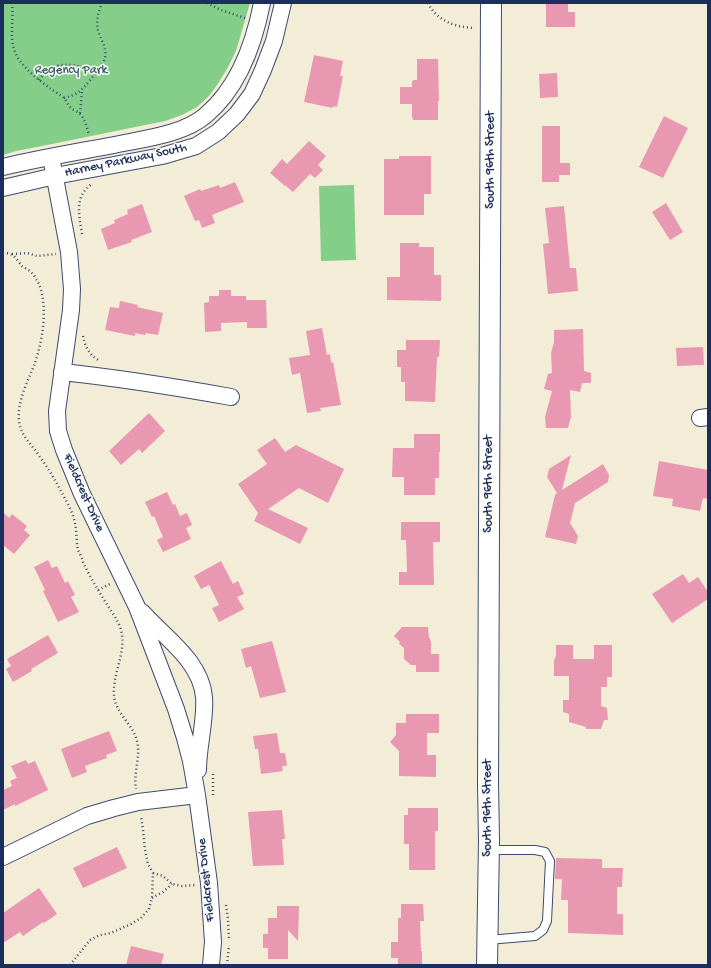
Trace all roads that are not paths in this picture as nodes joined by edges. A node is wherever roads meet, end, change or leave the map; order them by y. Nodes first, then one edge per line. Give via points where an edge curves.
1 (262, 3) edge
2 (283, 3) edge
3 (492, 3) edge
4 (51, 157) junction
5 (3, 167) edge
6 (55, 176) junction
7 (3, 188) edge
8 (62, 372) junction
9 (231, 397) dead end
10 (137, 607) junction
11 (197, 795) junction
12 (489, 850) junction
13 (4, 856) edge
14 (488, 940) junction
15 (211, 965) edge
16 (488, 965) edge

1 - 4 street, Harney Parkway South via 255,34 234,83 205,116 188,127 157,136
2 - 6 street, Harney Parkway South via 274,41 252,94 237,114 218,132 196,146 162,156
3 - 12 street, South 96th Street
4 - 5 street, Harney Parkway South
4 - 6 street, Fieldcrest Drive
6 - 7 street, Harney Parkway South
6 - 8 street, Fieldcrest Drive via 69,252 72,289
8 - 9 street
8 - 10 street, Fieldcrest Drive via 57,411 58,431 64,450 82,494
10 - 11 street, Fieldcrest Drive via 176,709 191,761
10 - 11 street, Fieldcrest Drive via 181,650 200,680 204,696 204,715
11 - 13 street via 138,802 87,816
11 - 15 street, Fieldcrest Drive via 210,892 213,942
12 - 14 street, South 96th Street
12 - 14 lane via 536,850 545,852 550,861 547,920 543,930 535,936
14 - 16 street, South 96th Street

